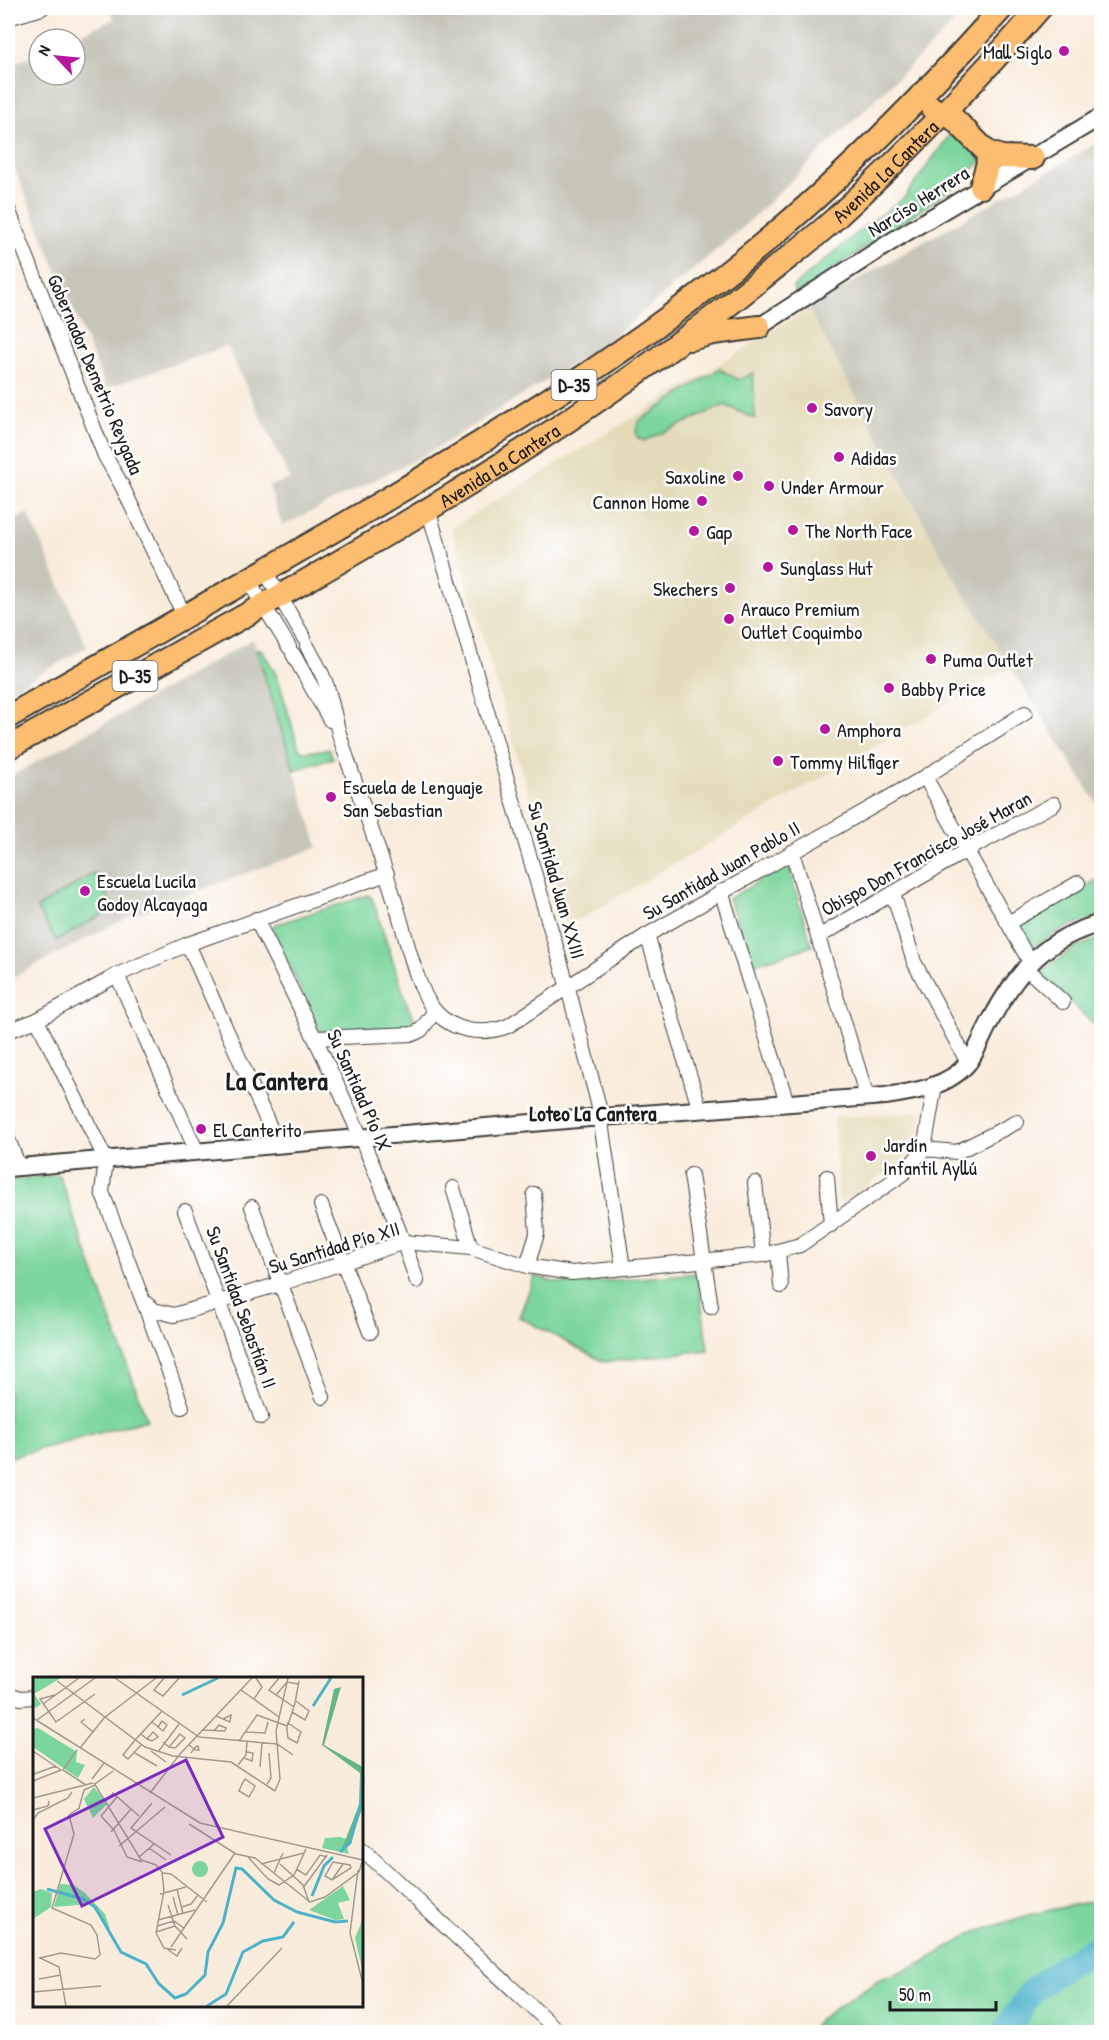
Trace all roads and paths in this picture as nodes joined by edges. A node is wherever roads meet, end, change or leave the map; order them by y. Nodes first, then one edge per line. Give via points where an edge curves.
1 (42, 8) edge
2 (1002, 8) edge
3 (1040, 8) edge
4 (8, 18) edge
5 (917, 101) junction
6 (944, 113) junction
7 (1101, 116) edge
8 (987, 152) junction
9 (1033, 158) junction
10 (981, 187) junction
11 (8, 209) edge
12 (717, 281) junction
13 (726, 307) junction
14 (759, 327) junction
15 (682, 341) junction
16 (428, 509) junction
17 (257, 575) junction
18 (271, 600) junction
19 (184, 617) junction
20 (1025, 713) dead end
21 (8, 717) edge
22 (340, 738) junction
23 (8, 748) edge
24 (925, 777) junction
25 (1054, 804) dead end
26 (967, 850) junction
27 (792, 852) junction
28 (387, 874) junction
29 (1078, 883) dead end
30 (721, 891) junction
31 (893, 893) junction
32 (256, 919) junction
33 (1008, 923) junction
34 (1101, 923) edge
35 (647, 935) junction
36 (818, 937) junction
37 (188, 944) junction
38 (1028, 964) junction
39 (117, 975) junction
40 (568, 988) junction
41 (1063, 1002) dead end
42 (435, 1011) junction
43 (37, 1020) junction
44 (8, 1031) edge
45 (316, 1038) junction
46 (968, 1063) junction
47 (935, 1085) junction
48 (867, 1097) junction
49 (787, 1103) junction
50 (700, 1110) junction
51 (601, 1117) junction
52 (1017, 1122) dead end
53 (361, 1138) junction
54 (8, 1139) edge
55 (278, 1145) junction
56 (924, 1149) junction
57 (197, 1152) junction
58 (106, 1160) junction
59 (13, 1168) edge
60 (691, 1175) dead end
61 (827, 1177) dead end
62 (755, 1183) dead end
63 (453, 1188) dead end
64 (534, 1194) dead end
65 (321, 1205) dead end
66 (252, 1207) dead end
67 (185, 1211) dead end
68 (831, 1225) junction
69 (404, 1242) junction
70 (471, 1248) junction
71 (778, 1251) junction
72 (763, 1255) junction
73 (343, 1261) junction
74 (704, 1261) junction
75 (527, 1266) junction
76 (623, 1268) junction
77 (417, 1281) dead end
78 (280, 1284) junction
79 (781, 1286) dead end
80 (143, 1301) junction
81 (219, 1302) junction
82 (711, 1307) dead end
83 (370, 1332) dead end
84 (323, 1397) dead end
85 (182, 1407) dead end
86 (261, 1417) dead end
87 (8, 1694) edge
88 (33, 1697) edge
89 (363, 1850) edge
90 (559, 2032) edge

1 - 4 street
2 - 5 highway, Avenida La Cantera / D-35
3 - 6 highway, Avenida La Cantera / D-35
5 - 6 highway
5 - 12 highway, Avenida La Cantera / D-35 via 813,201
6 - 8 highway
6 - 13 highway, Avenida La Cantera / D-35 via 838,217
7 - 9 street, Narciso Herrera
8 - 9 highway via 1002,157
8 - 10 highway
9 - 10 street, Narciso Herrera
10 - 14 street, Narciso Herrera
11 - 19 street, Gobernador Demetrio Reygada via 105,456
12 - 13 highway
12 - 17 highway, Avenida La Cantera / D-35 via 615,357 535,410
13 - 14 highway via 743,324
13 - 15 highway, Avenida La Cantera / D-35
14 - 15 highway
15 - 16 highway, Avenida La Cantera / D-35 via 562,426
16 - 18 highway, Avenida La Cantera / D-35
16 - 40 street, Su Santidad Juan XXIII
17 - 18 street, Su Santidad Juan Pablo II
17 - 19 highway, Avenida La Cantera / D-35
18 - 22 street, Su Santidad Juan Pablo II via 291,650
18 - 22 street, Su Santidad Juan Pablo II via 305,642 327,685
18 - 23 highway, Avenida La Cantera / D-35
19 - 21 highway, Avenida La Cantera / D-35
20 - 24 street, Su Santidad Juan Pablo II
22 - 28 street, Su Santidad Juan Pablo II
24 - 26 street
24 - 27 street, Su Santidad Juan Pablo II
25 - 26 street, Obispo Don Francisco José Maran
26 - 31 street, Obispo Don Francisco José Maran
26 - 33 street
27 - 30 street, Su Santidad Juan Pablo II
27 - 36 street
28 - 32 street
28 - 42 street, Su Santidad Juan Pablo II via 424,992
29 - 33 street
30 - 35 street, Su Santidad Juan Pablo II
30 - 49 street
31 - 36 street, Obispo Don Francisco José Maran
31 - 46 street via 914,962
32 - 37 street
32 - 45 street, Su Santidad Pío IX
33 - 38 street
34 - 38 street via 1068,935
35 - 40 street, Su Santidad Juan Pablo II
35 - 50 street
36 - 48 street
37 - 39 street
37 - 55 street
38 - 41 street
38 - 46 street via 1007,990
39 - 43 street
39 - 57 street
40 - 42 street, Su Santidad Juan Pablo II via 508,1026 489,1032 460,1028
40 - 51 street, Su Santidad Juan XXIII
42 - 45 street via 421,1030 413,1034
43 - 44 street
43 - 58 street
45 - 53 street, Su Santidad Pío IX
46 - 47 street
47 - 48 street via 908,1093
47 - 56 street
48 - 49 street
49 - 50 street
50 - 51 street
51 - 53 street
51 - 76 street, Su Santidad Juan XXIII
52 - 56 street via 957,1152
53 - 55 street
53 - 69 street, Su Santidad Pío IX
54 - 59 street
55 - 57 street
56 - 68 street, Su Santidad Pío XII via 903,1174
57 - 58 street
58 - 59 street
58 - 80 street via 102,1192
60 - 74 street
61 - 68 street
62 - 72 street
63 - 70 street
64 - 75 street via 537,1234
65 - 73 street
66 - 78 street
67 - 81 street, Su Santidad Sebastián II
68 - 71 street, Su Santidad Pío XII via 800,1245
69 - 70 street, Su Santidad Pío XII
69 - 73 street, Su Santidad Pío XII
69 - 77 street, Su Santidad Pío IX
70 - 75 street, Su Santidad Pío XII
71 - 72 street, Su Santidad Pío XII
71 - 79 street
72 - 74 street, Su Santidad Pío XII
73 - 78 street, Su Santidad Pío XII
73 - 83 street
74 - 76 street, Su Santidad Pío XII
74 - 82 street
75 - 76 street, Su Santidad Pío XII via 572,1273
78 - 81 street, Su Santidad Pío XII
78 - 84 street
80 - 81 street, Su Santidad Pío XII via 161,1313 174,1315
80 - 85 street
81 - 86 street, Su Santidad Sebastián II
87 - 88 street
89 - 90 street

